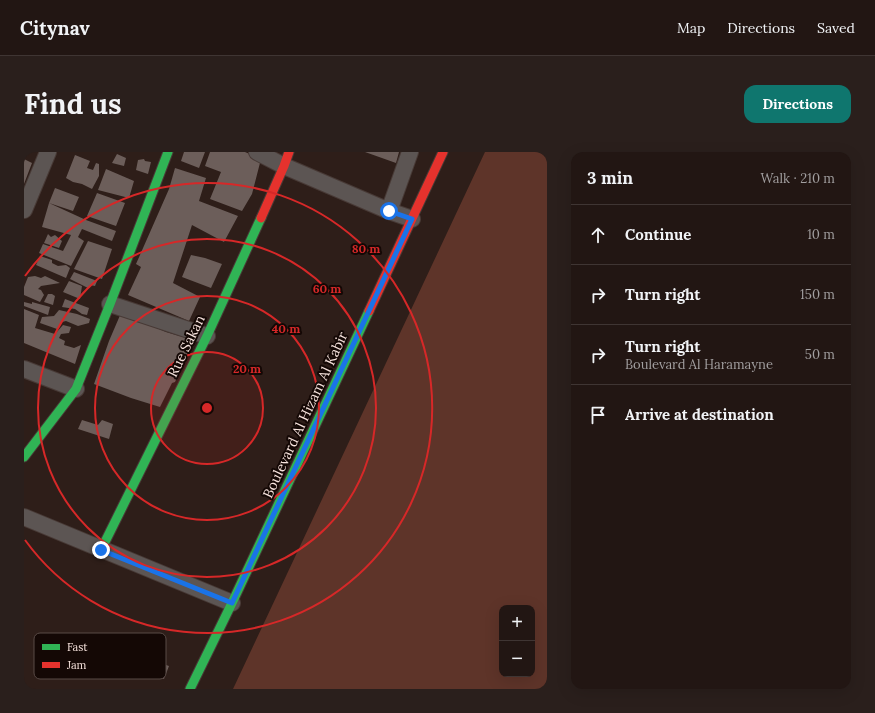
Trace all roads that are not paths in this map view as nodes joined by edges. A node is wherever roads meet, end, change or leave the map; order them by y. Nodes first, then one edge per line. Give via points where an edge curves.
1 (48, 152) edge
2 (168, 152) edge
3 (257, 152) edge
4 (410, 152) edge
5 (443, 152) edge
6 (287, 159) edge
7 (24, 210) edge
8 (389, 211) junction
9 (412, 219) junction
10 (110, 304) junction
11 (208, 336) junction
12 (24, 369) edge
13 (76, 389) junction
14 (24, 457) edge
15 (24, 517) edge
16 (101, 550) junction
17 (232, 603) junction
18 (190, 689) edge

1 - 7 street
2 - 10 street
3 - 6 street
4 - 8 street
5 - 9 street, Boulevard Al Hizam Al Kabir
6 - 8 street
6 - 11 street, Rue Sakan
8 - 9 street
9 - 17 street, Boulevard Al Hizam Al Kabir
10 - 11 street
10 - 13 street
11 - 16 street, Rue Sakan
12 - 13 street
13 - 14 street
15 - 16 street
16 - 17 street
17 - 18 street, Boulevard Al Hizam Al Kabir

